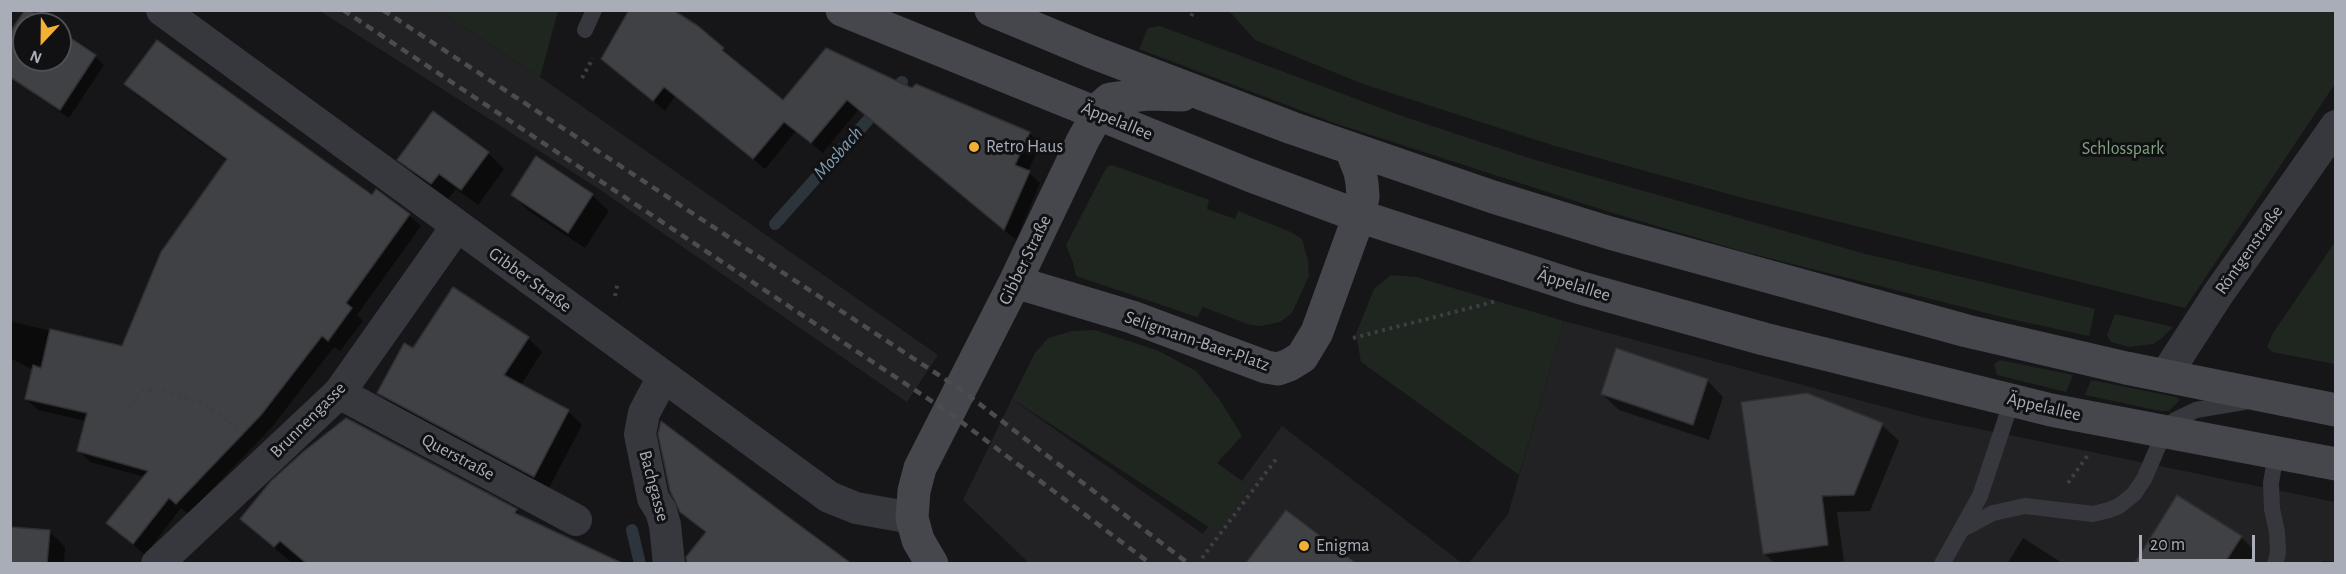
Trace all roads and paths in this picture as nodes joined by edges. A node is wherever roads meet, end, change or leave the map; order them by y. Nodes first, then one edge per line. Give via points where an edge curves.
1 (162, 10) edge
2 (594, 10) edge
3 (842, 10) edge
4 (991, 10) edge
5 (1195, 10) edge
6 (1191, 16) dead end
7 (585, 30) dead end
8 (597, 51) dead end
9 (582, 78) dead end
10 (1209, 98) junction
11 (1097, 113) junction
12 (2336, 126) edge
13 (1351, 149) junction
14 (1359, 216) junction
15 (457, 226) junction
16 (618, 282) dead end
17 (1015, 282) junction
18 (1505, 299) dead end
19 (613, 302) dead end
20 (1351, 338) dead end
21 (2165, 376) junction
22 (663, 377) junction
23 (339, 393) junction
24 (2274, 398) junction
25 (2012, 400) junction
26 (129, 409) dead end
27 (2336, 410) edge
28 (2164, 432) junction
29 (2094, 445) dead end
30 (2276, 453) junction
31 (1277, 458) dead end
32 (269, 459) junction
33 (2336, 464) edge
34 (2050, 508) junction
35 (912, 518) junction
36 (576, 520) dead end
37 (1961, 530) junction
38 (1202, 558) dead end
39 (157, 564) edge
40 (669, 564) edge
41 (932, 564) edge
42 (1942, 564) edge
43 (2276, 564) edge

1 - 15 street, Gibber Straße
2 - 7 lane
3 - 11 main road, Äppelallee
4 - 10 main road
5 - 6 path
8 - 9 path
10 - 11 main road, Gibber Straße via 1172,94 1125,96 1110,99
10 - 13 main road
11 - 14 main road, Äppelallee via 1249,176
11 - 17 main road, Gibber Straße
12 - 21 street, Röntgenstraße
13 - 14 main road, Seligmann-Baer-Platz via 1362,183
13 - 21 main road via 1493,197 1729,267 1967,331
14 - 17 main road, Seligmann-Baer-Platz via 1317,332 1302,357 1278,369 1243,360 1132,317
14 - 25 main road, Äppelallee via 1581,288
15 - 22 street, Gibber Straße
15 - 23 street, Brunnengasse
16 - 19 path
17 - 35 main road, Gibber Straße via 920,468
18 - 20 path
21 - 24 main road
22 - 35 street, Gibber Straße via 829,496 856,508
22 - 40 street, Bachgasse via 644,413 640,434 653,498 665,525
23 - 32 street, Brunnengasse
23 - 36 street, Querstraße
24 - 27 main road
24 - 28 lane via 2196,410 2175,420
25 - 28 main road, Äppelallee
25 - 37 lane via 1980,496
26 - 32 path via 141,390 165,390 221,415
28 - 30 main road, Äppelallee
28 - 34 lane via 2144,479 2120,506 2093,514
29 - 34 path
30 - 33 main road, Äppelallee
30 - 43 lane via 2271,483
31 - 38 path
32 - 39 street, Brunnengasse
34 - 37 lane via 2025,506 1993,513
35 - 41 main road, Gibber Straße via 918,540
37 - 42 lane

